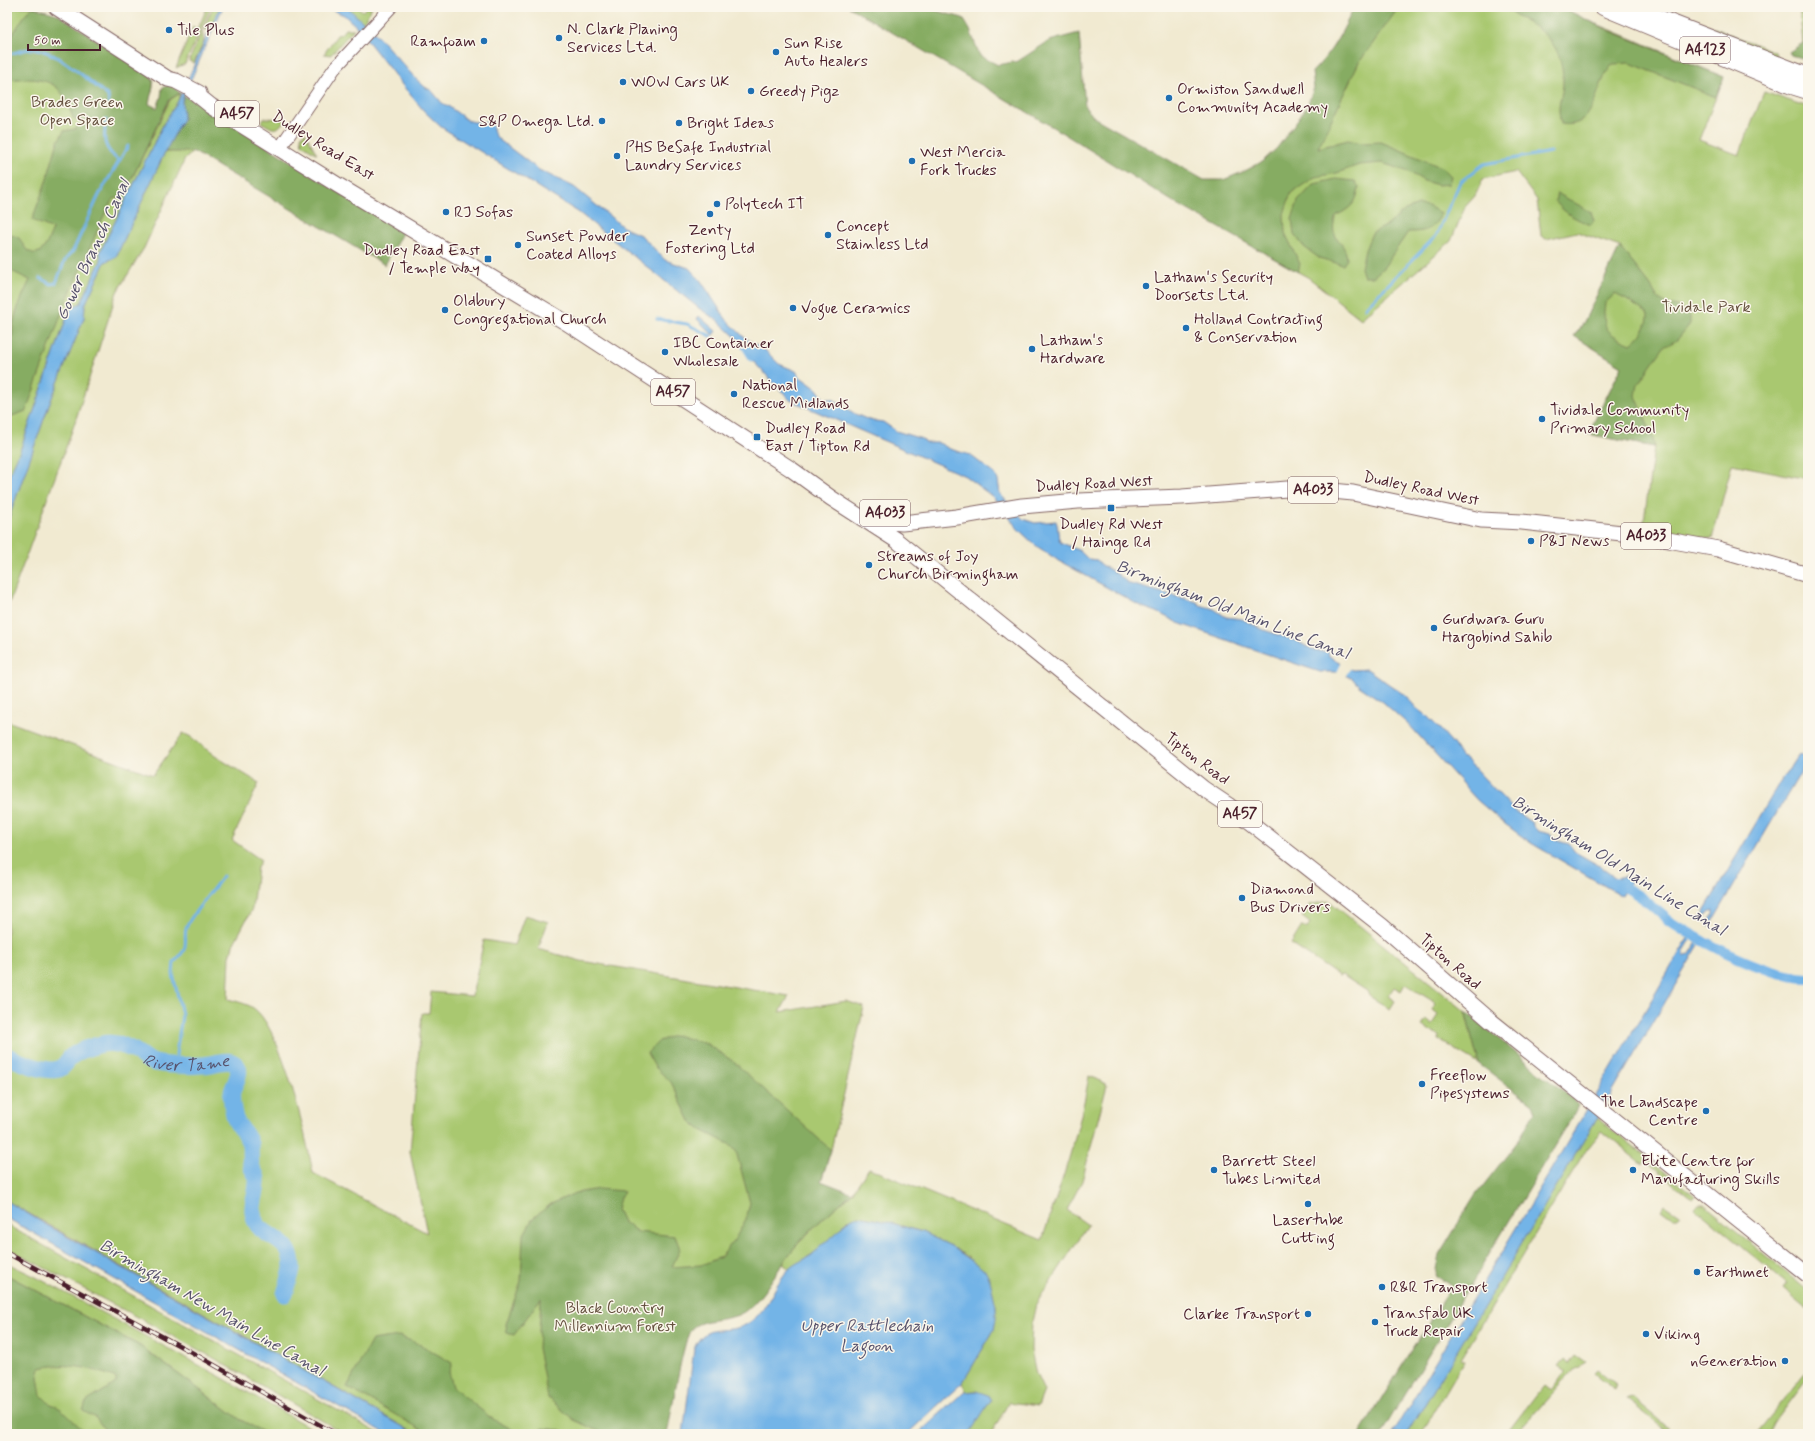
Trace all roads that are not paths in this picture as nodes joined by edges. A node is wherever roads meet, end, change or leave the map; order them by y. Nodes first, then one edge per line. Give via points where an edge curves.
1 (56, 7) edge
2 (66, 7) edge
3 (391, 7) edge
4 (1603, 7) edge
5 (1630, 7) edge
6 (1808, 76) edge
7 (183, 85) junction
8 (1808, 91) edge
9 (279, 144) junction
10 (419, 230) junction
11 (831, 498) junction
12 (862, 518) junction
13 (942, 519) junction
14 (902, 523) junction
15 (896, 540) junction
16 (1808, 575) edge
17 (1808, 1275) edge

1 - 7 main road, Dudley Road East / A457 via 168,79
2 - 7 main road, Dudley Road East / A457 via 166,69
3 - 9 street via 334,69
4 - 8 highway, A4123
5 - 6 highway, A4123
7 - 9 main road, Dudley Road East / A457 via 214,100
9 - 10 main road, Dudley Road East / A457 via 316,167 316,171
9 - 10 main road, Dudley Road East / A457 via 389,207 390,213
10 - 11 main road, Dudley Road East / A457 via 486,276 567,323 787,466
11 - 12 main road, Dudley Road East / A457
11 - 13 main road, A4033 via 881,512
12 - 14 main road, A4033
12 - 15 main road, Tipton Road / A457
13 - 14 main road, A4033
13 - 16 main road, Dudley Road West / A4033 via 1022,506 1078,501 1189,497 1287,488 1328,490 1353,493 1466,518 1640,535 1718,549
14 - 15 main road, A4033 via 898,526
15 - 17 main road, Tipton Road / A457 via 1204,789 1228,804 1382,926 1491,1021

